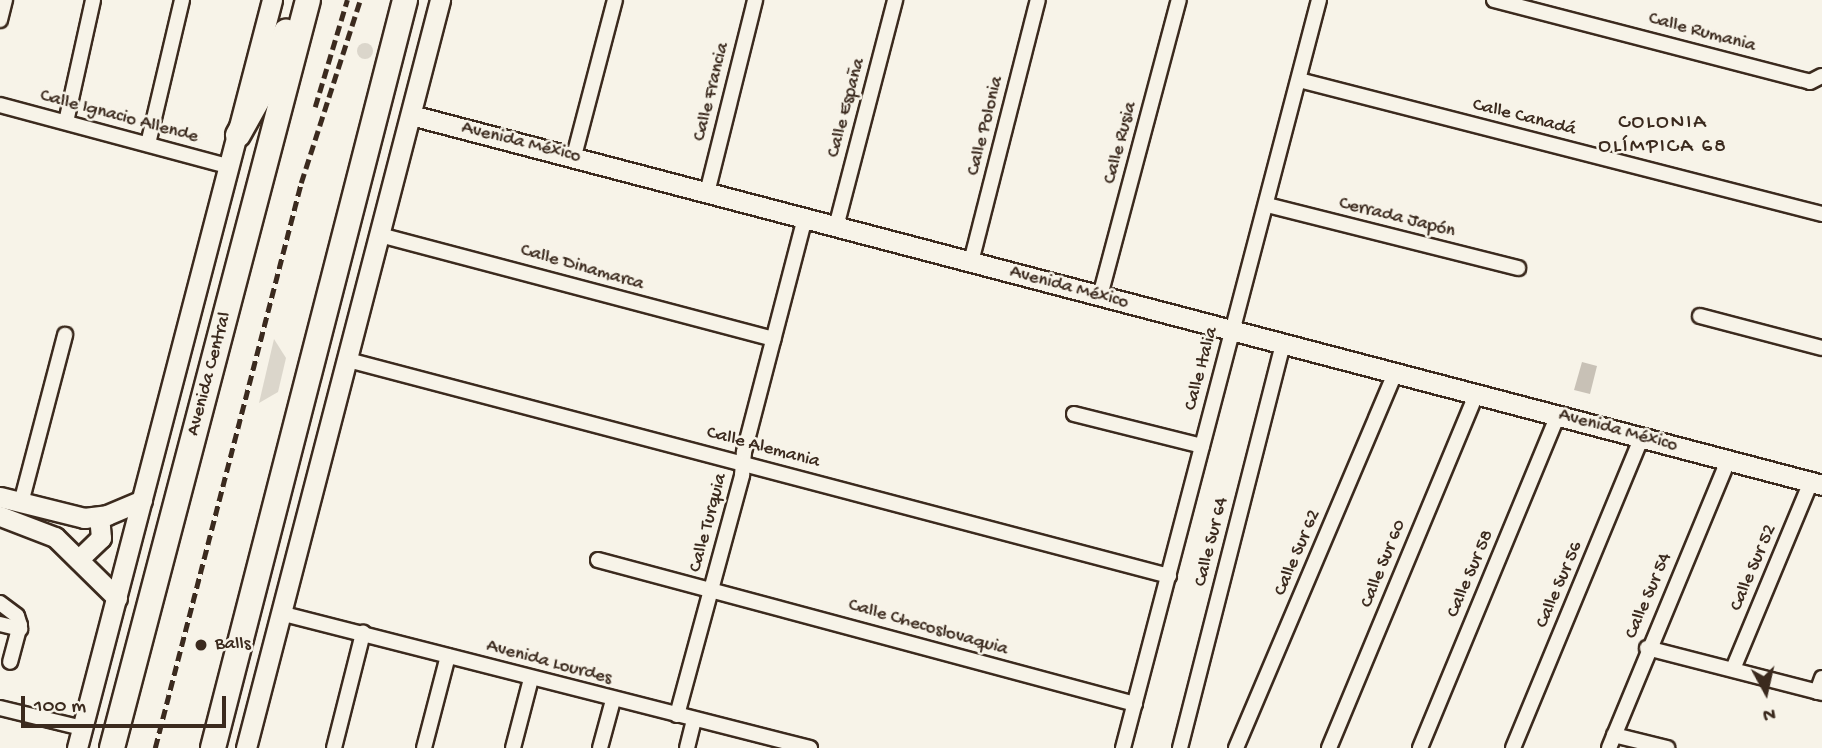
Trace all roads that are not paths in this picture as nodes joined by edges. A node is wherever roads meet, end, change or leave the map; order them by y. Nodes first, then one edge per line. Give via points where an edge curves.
1 (5, 0) edge
2 (93, 0) edge
3 (182, 0) edge
4 (272, 0) edge
5 (302, 0) edge
6 (308, 0) edge
7 (405, 0) edge
8 (440, 0) edge
9 (615, 0) edge
10 (755, 0) edge
11 (895, 0) edge
12 (1038, 0) edge
13 (1179, 0) edge
14 (1319, 0) edge
15 (1494, 0) edge
16 (0, 20) edge
17 (1820, 78) edge
18 (1299, 80) junction
19 (0, 105) edge
20 (411, 115) junction
21 (66, 122) junction
22 (238, 135) junction
23 (148, 144) junction
24 (574, 156) junction
25 (228, 166) junction
26 (707, 193) junction
27 (1267, 205) junction
28 (1822, 214) edge
29 (805, 218) junction
30 (836, 227) junction
31 (380, 235) junction
32 (971, 262) junction
33 (1518, 268) dead end
34 (1100, 296) junction
35 (1700, 316) dead end
36 (1231, 331) junction
37 (65, 335) dead end
38 (773, 339) junction
39 (1283, 345) junction
40 (1822, 348) edge
41 (348, 360) junction
42 (1395, 373) junction
43 (1476, 394) junction
44 (1074, 414) dead end
45 (1558, 415) junction
46 (1642, 437) junction
47 (1202, 446) junction
48 (1728, 460) junction
49 (744, 463) junction
50 (1816, 484) edge
51 (0, 497) edge
52 (142, 500) junction
53 (21, 503) junction
54 (0, 516) edge
55 (99, 517) junction
56 (80, 558) junction
57 (598, 561) dead end
58 (1169, 576) junction
59 (711, 590) junction
60 (117, 598) junction
61 (0, 603) edge
62 (280, 613) junction
63 (0, 624) edge
64 (20, 629) junction
65 (363, 633) junction
66 (1647, 648) junction
67 (448, 656) junction
68 (10, 663) dead end
69 (1733, 669) junction
70 (531, 678) junction
71 (1820, 688) edge
72 (612, 699) junction
73 (1135, 704) junction
74 (0, 708) edge
75 (677, 715) junction
76 (694, 720) junction
77 (82, 728) junction
78 (1611, 741) edge
79 (778, 744) edge
80 (77, 748) edge
81 (112, 748) edge
82 (213, 748) edge
83 (246, 748) edge
84 (334, 748) edge
85 (424, 748) edge
86 (513, 748) edge
87 (600, 748) edge
88 (687, 748) edge
89 (810, 748) edge
90 (1124, 748) edge
91 (1180, 748) edge
92 (1236, 748) edge
93 (1329, 748) edge
94 (1420, 748) edge
95 (1513, 748) edge
96 (1667, 748) edge

1 - 16 street
2 - 21 street
3 - 23 street
4 - 22 street, Avenida Central
5 - 22 highway
6 - 81 highway, Avenida Central
7 - 82 highway
8 - 20 street
9 - 24 street
10 - 26 street, Calle Francia
11 - 30 street, Calle España
12 - 32 street, Calle Polonia
13 - 34 street, Calle Rusia
14 - 18 street, Calle Italia
15 - 17 street, Calle Rumania via 1810,82
18 - 27 street, Calle Italia
18 - 28 street, Calle Canadá
19 - 21 street, Calle Ignacio Allende
20 - 24 street, Avenida México
20 - 31 street
21 - 23 street, Calle Ignacio Allende
22 - 25 street, Avenida Central
23 - 25 street, Calle Ignacio Allende
24 - 26 street, Avenida México
25 - 52 street, Avenida Central
26 - 29 street, Avenida México
27 - 33 street, Cerrada Japón
27 - 36 street, Calle Italia
29 - 30 street, Avenida México
29 - 38 street, Calle Turquia
30 - 32 street, Avenida México
31 - 38 street, Calle Dinamarca
31 - 41 street
32 - 34 street, Avenida México
34 - 36 street, Avenida México
35 - 40 street
36 - 39 street, Avenida México
36 - 47 street, Calle Italia
37 - 53 street
38 - 49 street, Calle Turquia
39 - 42 street, Avenida México
39 - 91 street, Calle Sur 64
41 - 49 street, Calle Alemania
41 - 62 street
42 - 43 street, Avenida México
42 - 92 street, Calle Sur 62
43 - 45 street, Avenida México
43 - 93 street, Calle Sur 60
44 - 47 street
45 - 46 street, Avenida México
45 - 94 street, Calle Sur 58
46 - 48 street, Avenida México
46 - 95 street, Calle Sur 56
47 - 58 street, Calle Italia
48 - 50 street, Avenida México
48 - 66 street, Calle Sur 54
49 - 58 street, Calle Alemania
49 - 59 street, Calle Turquia
50 - 69 street, Calle Sur 52
51 - 53 street
52 - 55 street
52 - 60 street, Avenida Central
53 - 55 street via 77,518
54 - 56 street via 45,531
55 - 56 street via 101,538
56 - 60 street
57 - 59 street, Calle Checoslovaquia
58 - 73 street, Calle Italia
59 - 73 street, Calle Checoslovaquia
59 - 75 street, Calle Turquia
60 - 77 street, Avenida Central
61 - 64 street via 17,616
62 - 65 street, Avenida Lourdes
62 - 83 street
63 - 64 street
64 - 68 street
65 - 67 street, Avenida Lourdes
65 - 84 street
66 - 69 street
66 - 78 street, Calle Sur 54
67 - 70 street, Avenida Lourdes
67 - 85 street
69 - 71 street
70 - 72 street, Avenida Lourdes
70 - 86 street
72 - 75 street, Avenida Lourdes
72 - 87 street
73 - 90 street, Calle Italia
74 - 77 street
75 - 76 street, Avenida Lourdes
76 - 79 street, Avenida Lourdes
76 - 88 street
77 - 80 street, Avenida Central
78 - 96 street
79 - 89 street, Avenida Lourdes

